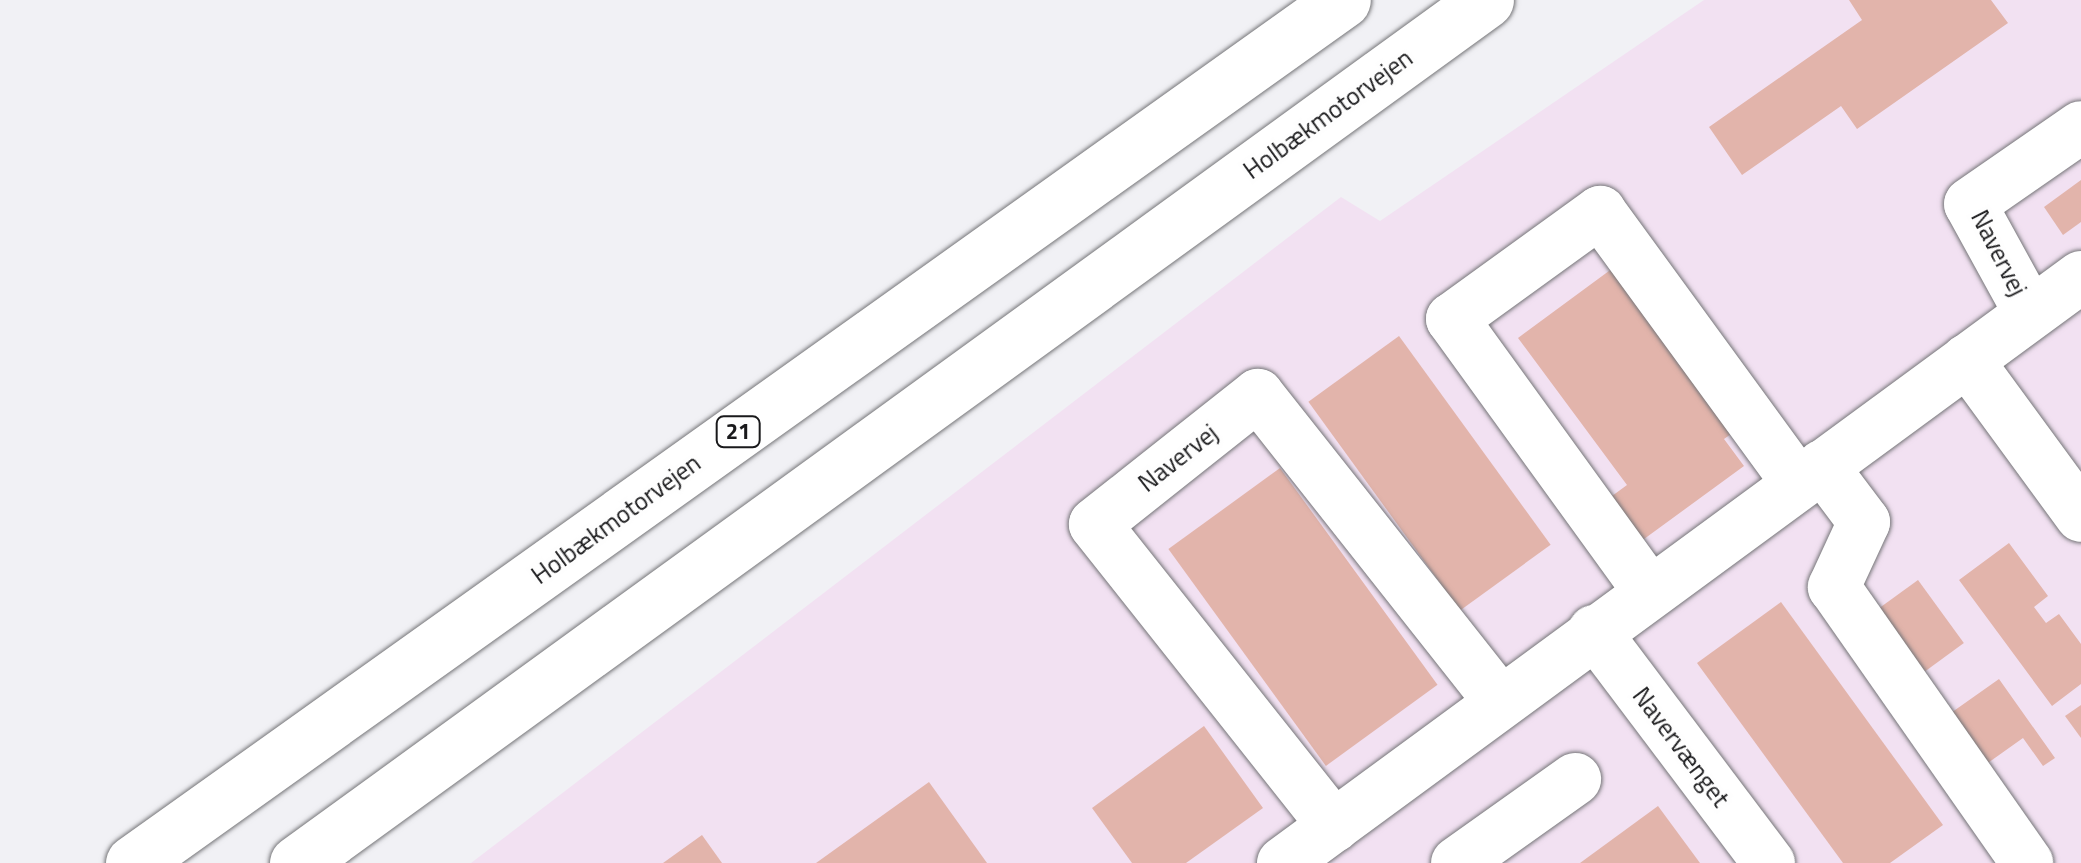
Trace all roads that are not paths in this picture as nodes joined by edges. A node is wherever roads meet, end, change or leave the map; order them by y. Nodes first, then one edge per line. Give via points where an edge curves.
1 (1343, 0) edge
2 (1486, 0) edge
3 (2081, 127) edge
4 (2081, 277) edge
5 (2030, 314) junction
6 (1967, 360) junction
7 (1810, 475) junction
8 (2081, 516) edge
9 (1649, 590) junction
10 (1594, 631) junction
11 (1500, 701) junction
12 (1575, 779) dead end
13 (1312, 849) edge
14 (2024, 862) edge
15 (134, 863) edge
16 (296, 863) edge
17 (1457, 863) edge
18 (1769, 863) edge

1 - 15 highway, Holbækmotorvejen / 21
2 - 16 highway, Holbækmotorvejen
3 - 5 street, Navervej via 1970,204
4 - 5 street, Navervej
5 - 6 street, Navervej
6 - 7 street, Navervej
6 - 8 street
7 - 9 street, Navervej
7 - 9 street via 1600,212 1586,222 1452,319
7 - 14 street via 1864,522 1834,588
9 - 10 street, Navervej
10 - 11 street, Navervej
10 - 18 street, Navervænget
11 - 13 street, Navervej
11 - 13 street, Navervej via 1258,395 1095,524
12 - 17 street

